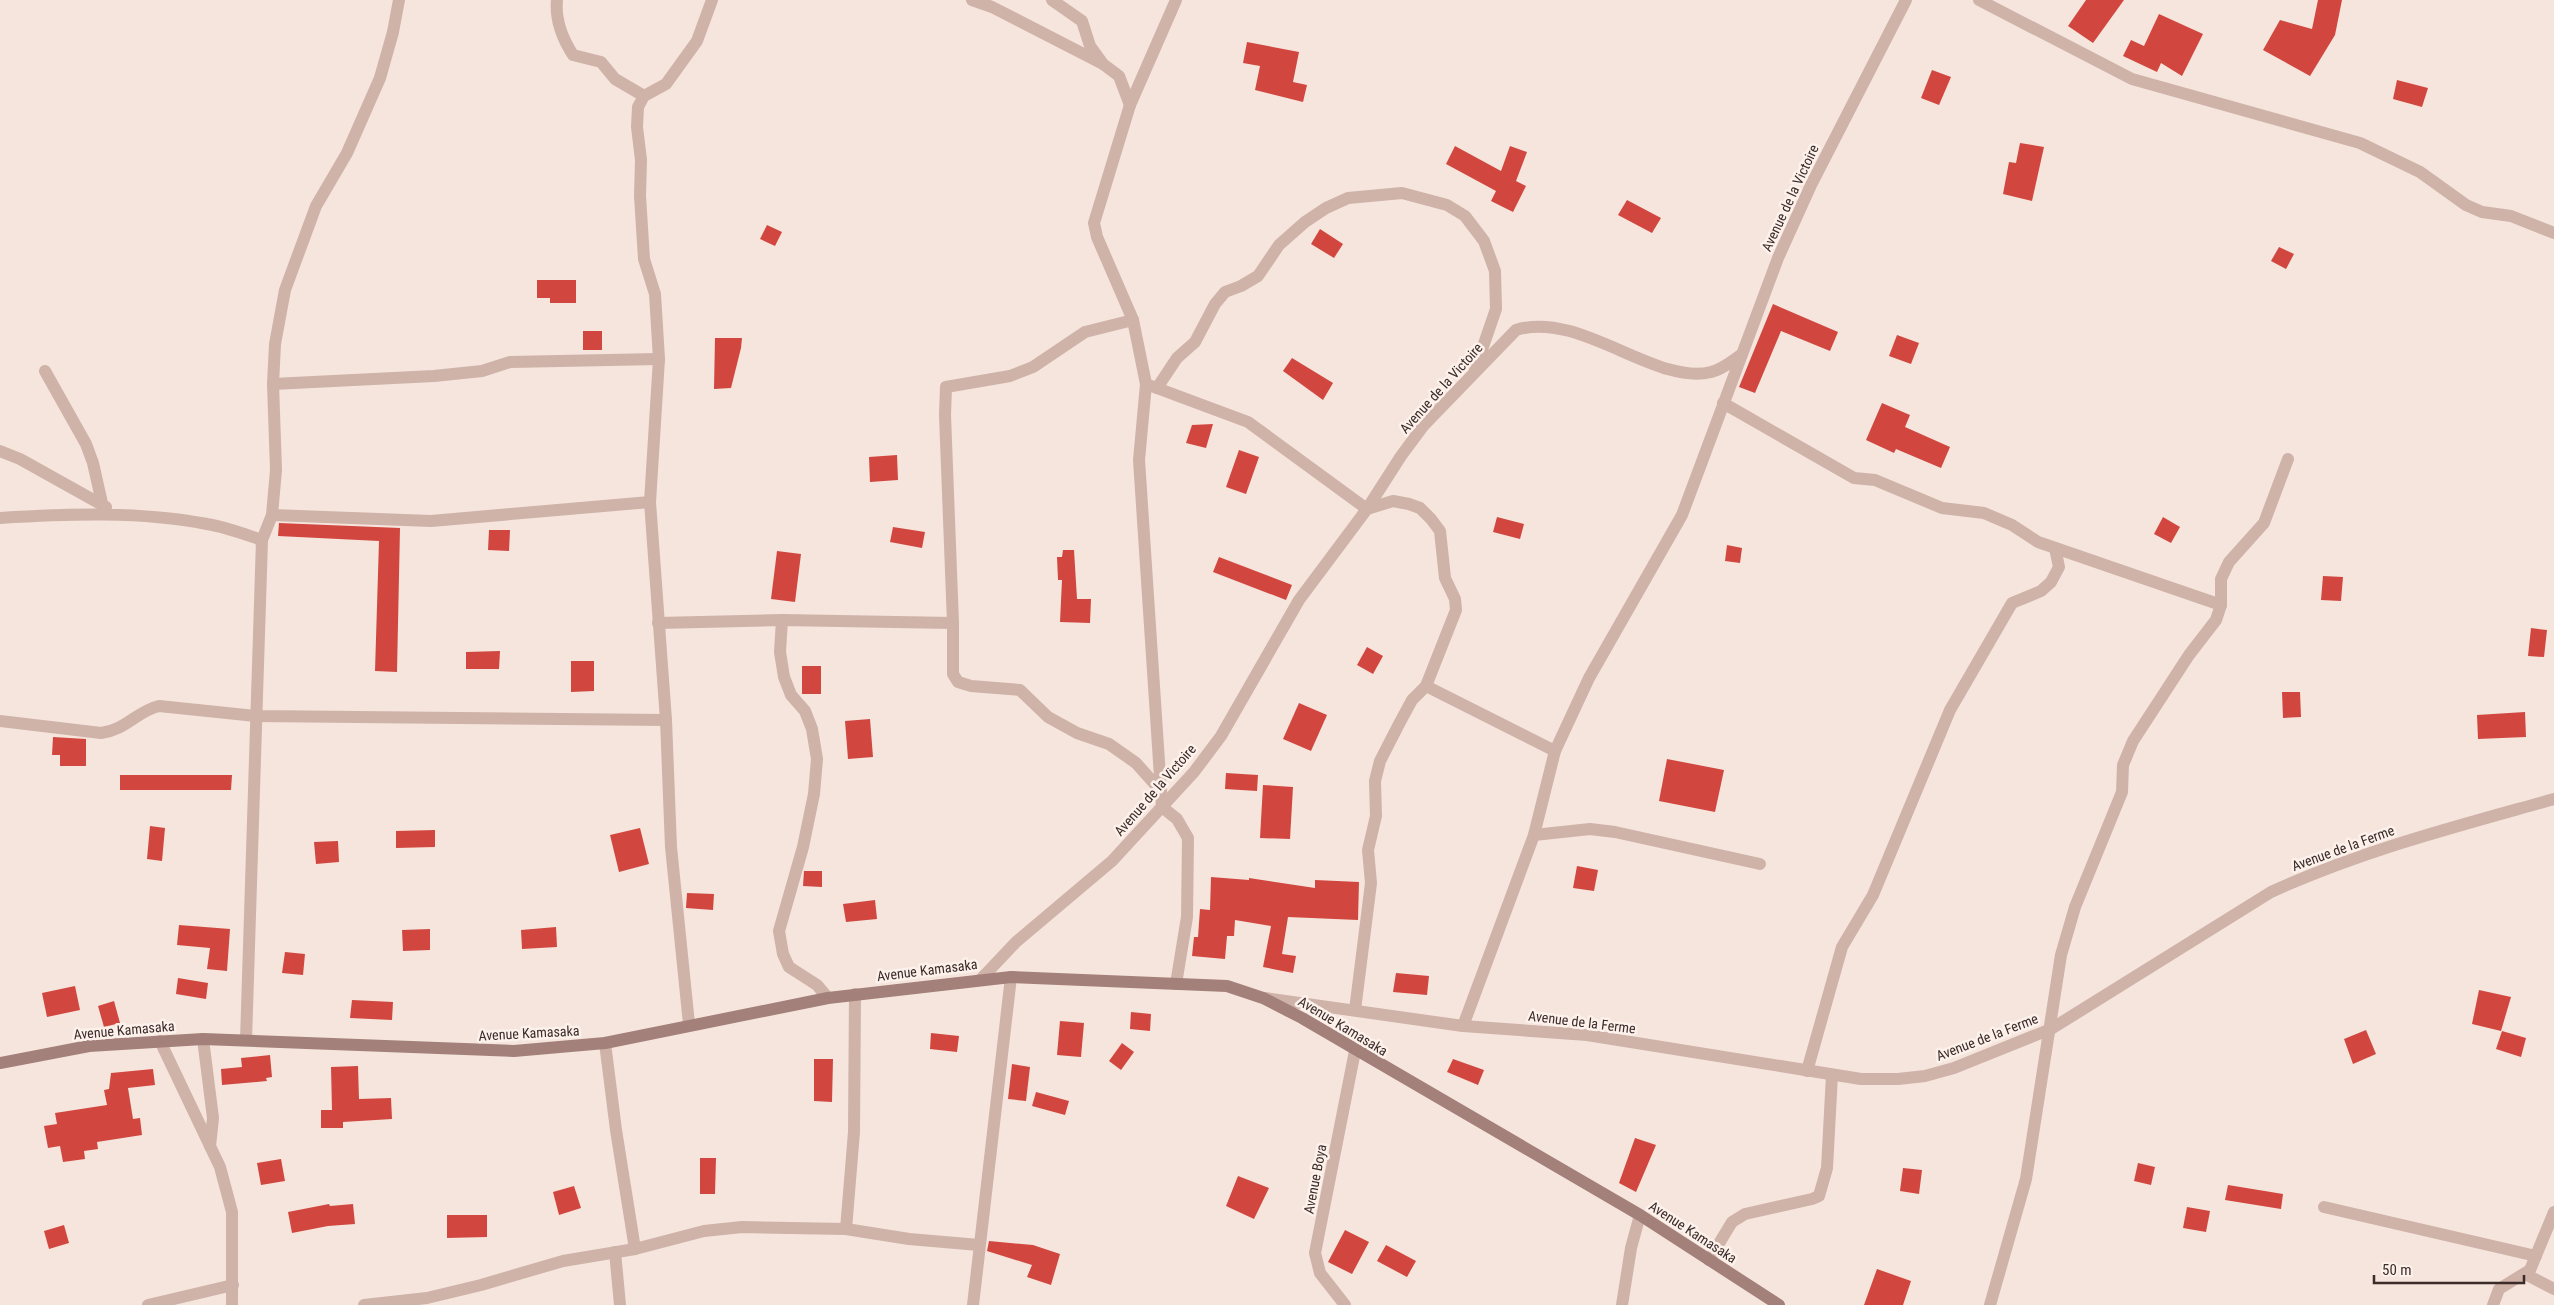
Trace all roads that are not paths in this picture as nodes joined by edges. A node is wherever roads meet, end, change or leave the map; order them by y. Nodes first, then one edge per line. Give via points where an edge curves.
1 (399, 0) edge
2 (557, 0) edge
3 (712, 0) edge
4 (972, 0) edge
5 (1052, 0) edge
6 (1176, 0) edge
7 (1906, 0) edge
8 (1978, 0) edge
9 (1103, 64) junction
10 (644, 96) junction
11 (1130, 105) junction
12 (2554, 232) edge
13 (1132, 320) junction
14 (1740, 355) junction
15 (659, 359) junction
16 (45, 371) dead end
17 (1474, 373) junction
18 (273, 384) junction
19 (1152, 386) junction
20 (1723, 403) junction
21 (0, 451) edge
22 (2288, 459) dead end
23 (650, 502) junction
24 (102, 503) junction
25 (1367, 508) junction
26 (114, 515) junction
27 (272, 515) junction
28 (0, 518) edge
29 (262, 540) junction
30 (2055, 548) junction
31 (2221, 604) junction
32 (782, 620) junction
33 (658, 623) junction
34 (953, 623) junction
35 (1426, 686) junction
36 (256, 716) junction
37 (666, 720) junction
38 (0, 721) edge
39 (1555, 751) junction
40 (1161, 791) junction
41 (2554, 799) edge
42 (1162, 807) junction
43 (1534, 835) junction
44 (1760, 864) dead end
45 (1011, 977) junction
46 (980, 979) junction
47 (1176, 984) junction
48 (855, 994) junction
49 (828, 998) junction
50 (1263, 998) junction
51 (1355, 1010) junction
52 (689, 1024) junction
53 (1462, 1026) junction
54 (2051, 1029) junction
55 (203, 1039) junction
56 (246, 1040) junction
57 (160, 1041) junction
58 (605, 1043) junction
59 (1354, 1051) junction
60 (0, 1063) edge
61 (1808, 1071) junction
62 (1832, 1075) junction
63 (210, 1146) junction
64 (2324, 1207) dead end
65 (2554, 1212) edge
66 (1640, 1215) junction
67 (846, 1230) junction
68 (979, 1245) junction
69 (635, 1249) junction
70 (615, 1252) junction
71 (2536, 1256) junction
72 (1709, 1260) junction
73 (2525, 1274) junction
74 (233, 1285) junction
75 (2554, 1289) edge
76 (428, 1301) edge
77 (148, 1305) edge
78 (232, 1305) edge
79 (364, 1305) edge
80 (620, 1305) edge
81 (972, 1305) edge
82 (1345, 1305) edge
83 (1622, 1305) edge
84 (1779, 1305) edge
85 (1990, 1305) edge
86 (2493, 1305) edge

1 - 18 street via 380,78 347,153 316,206 293,264 275,344
2 - 10 street via 556,18 573,55 602,62 615,79
3 - 10 street via 697,41 677,70 666,84
4 - 9 street
5 - 9 street via 1082,21 1090,46
6 - 11 street
7 - 14 street, Avenue de la Victoire via 1812,185 1778,258
8 - 12 street via 2132,80 2360,143 2420,172 2466,205 2482,212 2511,216
9 - 11 street via 1119,76
10 - 15 street via 638,107 637,127 641,160 640,196 644,259 655,294
11 - 13 street via 1094,223
13 - 19 street
13 - 34 street via 1085,332 1033,367 1010,376 946,387
14 - 17 street, Avenue de la Victoire via 1712,372 1696,374 1650,362 1589,337 1563,330 1527,327 1516,330
14 - 20 street
15 - 18 street via 510,362 482,371 434,376
15 - 23 street
16 - 24 street via 86,444
17 - 19 street via 1496,309 1495,271 1484,241 1465,216 1448,205 1402,193 1348,198 1305,222 1279,245 1258,276 1225,292 1215,304 1196,342
17 - 25 street, Avenue de la Victoire via 1424,425
18 - 27 street via 276,470
19 - 25 street via 1248,422
19 - 40 street via 1139,460
20 - 30 street via 1854,478 1876,480 1942,508 1984,513
20 - 39 street via 1682,515 1589,678
21 - 24 street
22 - 31 street via 2264,523 2229,562 2221,578
23 - 27 street via 431,521
23 - 33 street
24 - 26 street
25 - 35 street via 1393,501 1409,504 1420,508 1440,531 1443,570 1456,610
25 - 42 street, Avenue de la Victoire via 1299,600 1221,736
26 - 28 street
26 - 29 street via 188,520
27 - 29 street
29 - 36 street
30 - 31 street
30 - 61 street via 2058,567 2051,582 2041,591 2012,603 1950,710 1873,894 1842,947
31 - 54 street via 2216,620 2189,654 2133,741 2123,766 2122,792 2075,907 2061,954
32 - 33 street
32 - 34 street
32 - 49 street via 780,652 784,677 791,695 805,711 817,759 814,794 803,847 779,931 789,967 817,985
33 - 37 street
34 - 40 street via 954,674 958,682 1020,690 1048,717 1109,744 1136,763
35 - 39 street
35 - 51 street via 1412,700 1399,724 1380,761 1375,781 1376,816 1368,850 1371,883
36 - 37 street
36 - 38 street via 159,706 145,711 115,732 102,733
36 - 56 street
37 - 52 street via 671,847
39 - 43 street
40 - 42 street
41 - 54 street, Avenue de la Ferme via 2334,864 2286,885
42 - 46 street, Avenue de la Victoire via 1112,861 1016,942
42 - 47 street via 1177,819 1188,838 1187,916
43 - 44 street via 1590,829 1615,832
43 - 53 street
45 - 46 street, Avenue Kamasaka
45 - 47 street, Avenue Kamasaka
45 - 68 street
46 - 48 street, Avenue Kamasaka
47 - 50 street, Avenue Kamasaka via 1227,986
48 - 49 street, Avenue Kamasaka
48 - 67 street via 854,1132
49 - 52 street, Avenue Kamasaka
50 - 51 street, Avenue de la Ferme
50 - 59 street, Avenue Kamasaka
51 - 53 street, Avenue de la Ferme
52 - 58 street, Avenue Kamasaka
53 - 61 street, Avenue de la Ferme via 1587,1035
54 - 62 street, Avenue de la Ferme via 1926,1076 1861,1079
54 - 85 street via 2026,1179
55 - 56 street, Avenue Kamasaka
55 - 57 street, Avenue Kamasaka
55 - 63 street via 212,1109
56 - 58 street, Avenue Kamasaka via 461,1051 514,1051
57 - 60 street, Avenue Kamasaka via 89,1046
57 - 63 street
58 - 69 street
59 - 66 street, Avenue Kamasaka
59 - 82 street, Avenue Boya via 1315,1253 1320,1272
61 - 62 street, Avenue de la Ferme
62 - 72 street via 1827,1168 1819,1196 1745,1214 1732,1222
63 - 74 street via 232,1212
64 - 71 street
65 - 71 street
66 - 72 street, Avenue Kamasaka
66 - 83 street
67 - 68 street
67 - 69 street via 742,1227 704,1231
68 - 81 street
69 - 70 street
70 - 76 street via 563,1261
70 - 80 street
71 - 73 street
72 - 84 street, Avenue Kamasaka
73 - 75 street
73 - 86 street via 2499,1289
74 - 77 street
74 - 78 street
76 - 79 street

